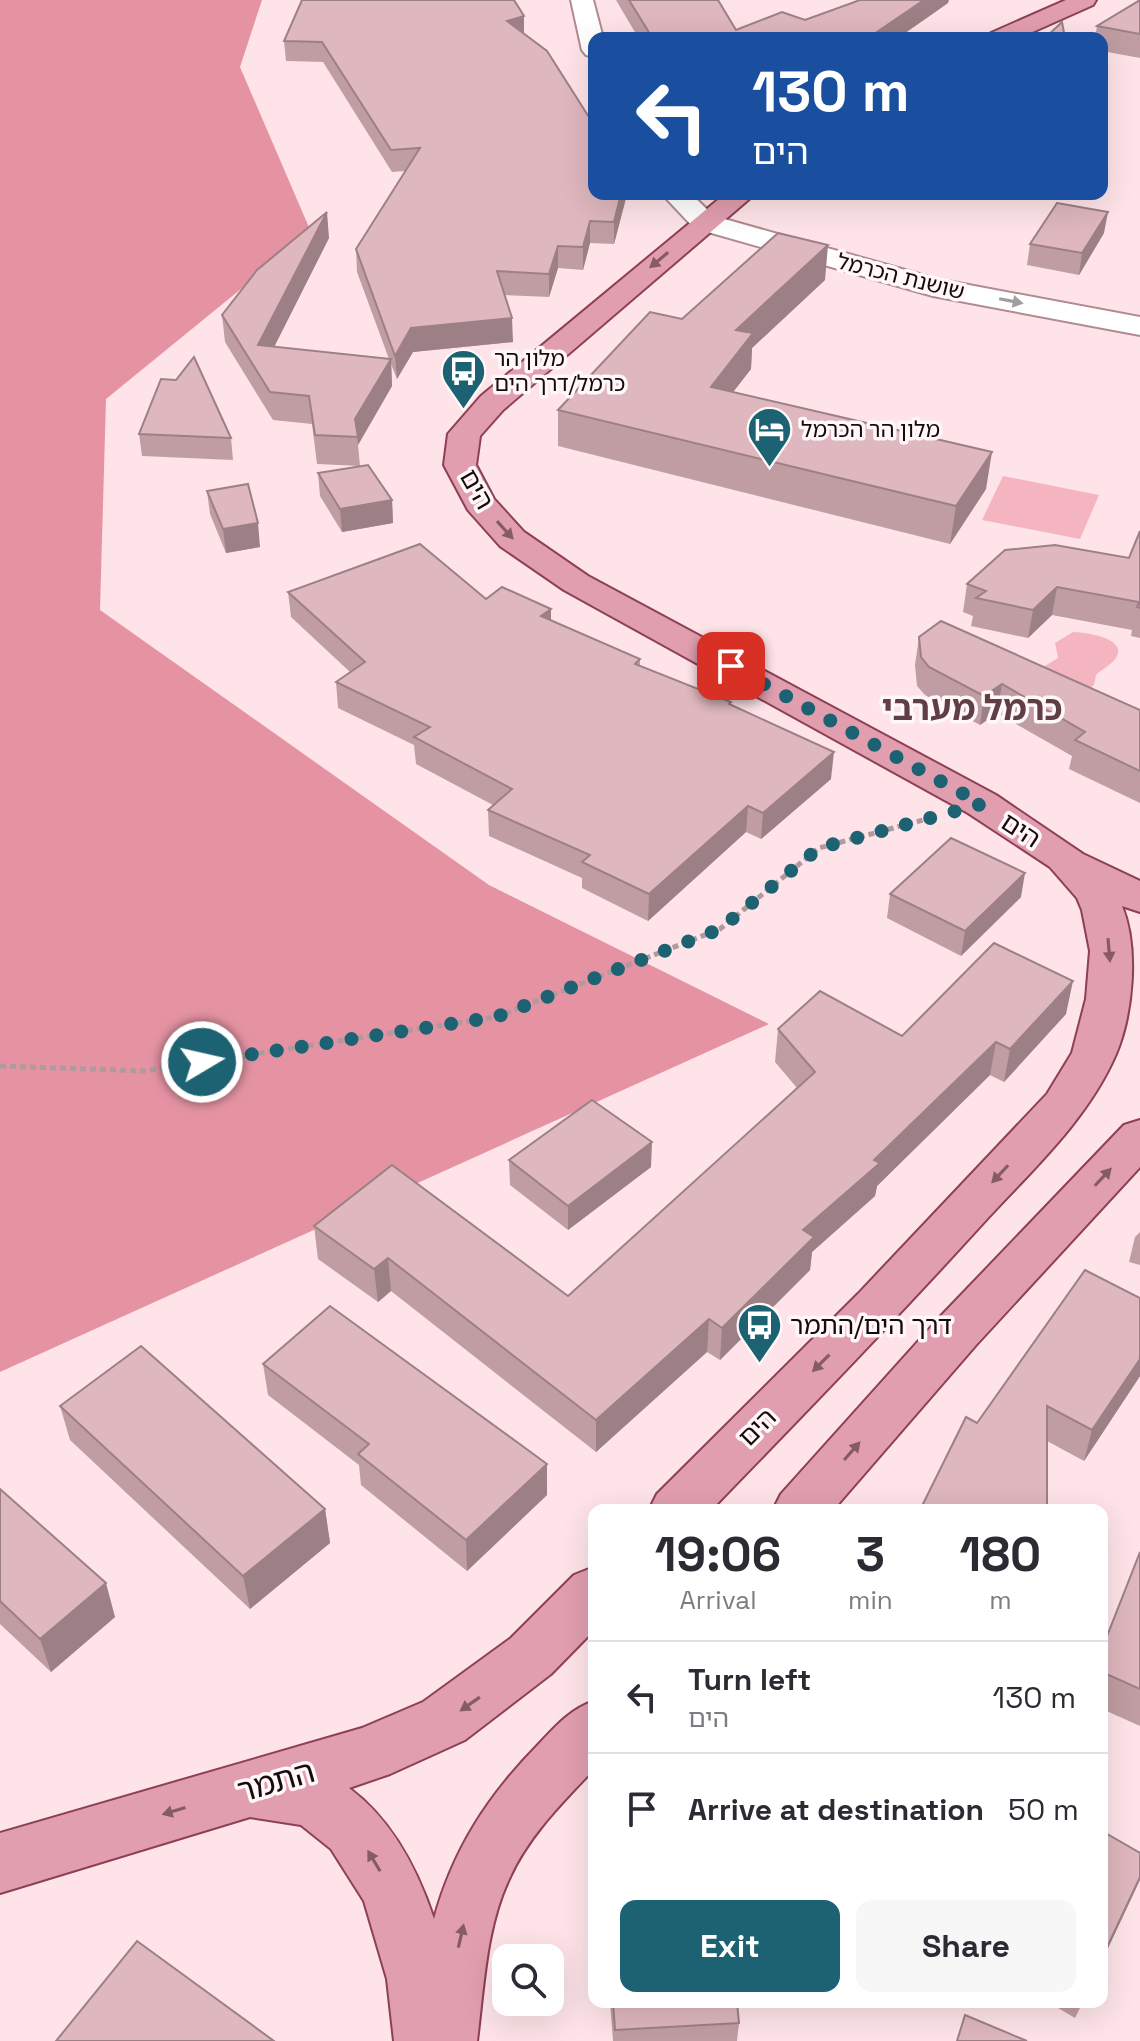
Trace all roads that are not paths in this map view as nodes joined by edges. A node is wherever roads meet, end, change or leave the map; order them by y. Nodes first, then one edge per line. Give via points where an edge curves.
1 (582, 0) edge
2 (1085, 0) edge
3 (590, 32) edge
4 (1013, 32) edge
5 (681, 200) edge
6 (734, 200) edge
7 (704, 222) junction
8 (1140, 326) edge
9 (1064, 858) junction
10 (1140, 898) edge
11 (1140, 1138) edge
12 (682, 1504) edge
13 (805, 1504) edge
14 (588, 1598) edge
15 (588, 1734) edge
16 (240, 1791) junction
17 (0, 1863) edge
18 (427, 2041) edge
19 (444, 2041) edge

1 - 3 street
2 - 4 main road
5 - 7 street, שושנת הכרמל
6 - 7 main road, הים
7 -> 8 street, שושנת הכרמל via 933,287
7 -> 9 main road, הים via 492,403 464,434 460,465 480,503 512,539 576,583 982,804
9 - 10 main road
9 -> 12 main road, הים via 1095,893 1111,951 1108,999 1094,1053 1063,1106 876,1308
13 -> 11 main road via 958,1331
14 -> 16 main road, התמר via 531,1656 444,1721 369,1754
19 -> 15 main road via 469,1901 486,1858 520,1807
16 -> 17 main road, התמר
18 -> 16 main road via 424,2000 405,1922 358,1836 329,1809 299,1795

